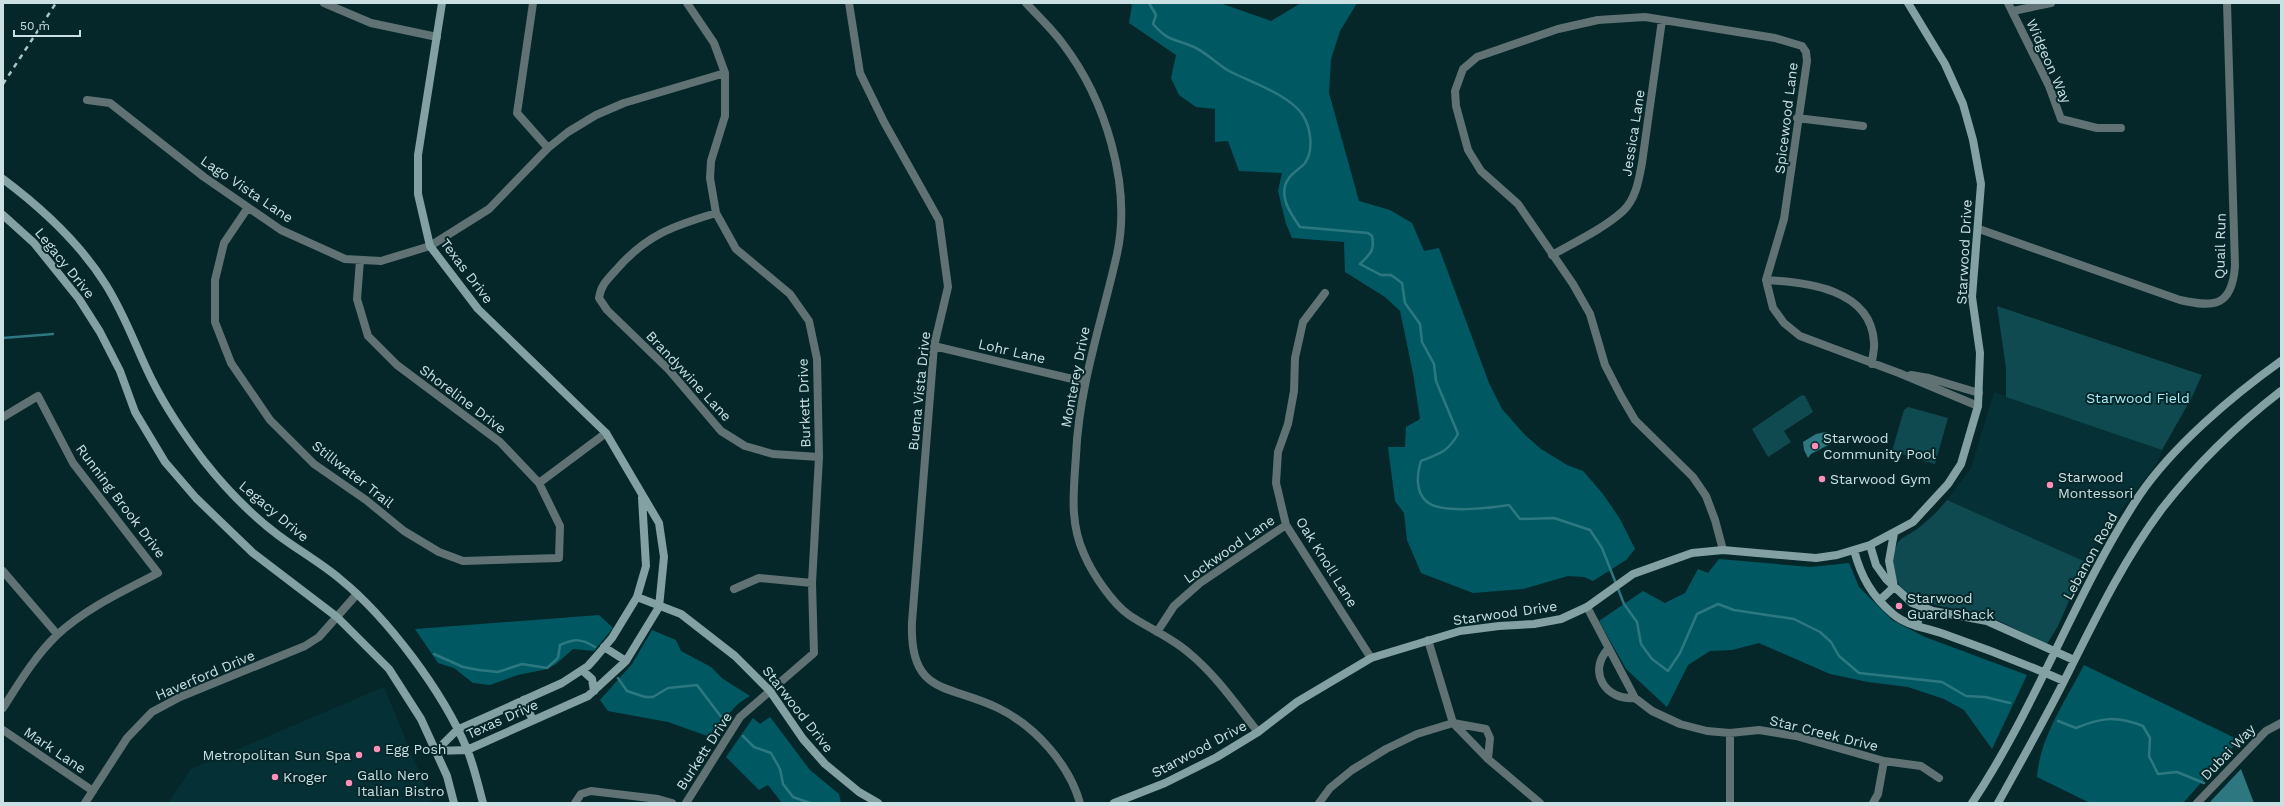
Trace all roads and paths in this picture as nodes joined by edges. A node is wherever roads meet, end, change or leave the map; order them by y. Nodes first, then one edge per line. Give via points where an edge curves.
1 (324, 3) edge
2 (442, 3) edge
3 (533, 3) edge
4 (687, 3) edge
5 (849, 3) edge
6 (1026, 3) edge
7 (1908, 3) edge
8 (2008, 3) edge
9 (2051, 3) edge
10 (2227, 3) edge
11 (2012, 11) junction
12 (1662, 20) junction
13 (437, 37) junction
14 (725, 73) junction
15 (88, 100) dead end
16 (1797, 118) junction
17 (1863, 126) dead end
18 (2121, 128) dead end
19 (548, 148) junction
20 (3, 180) edge
21 (248, 208) junction
22 (716, 213) junction
23 (3, 215) edge
24 (1978, 229) junction
25 (430, 246) junction
26 (1552, 255) junction
27 (360, 260) junction
28 (1766, 280) junction
29 (1325, 293) dead end
30 (934, 346) junction
31 (2281, 361) edge
32 (1872, 364) junction
33 (1899, 373) junction
34 (1084, 382) junction
35 (2281, 391) edge
36 (1979, 393) junction
37 (1978, 406) junction
38 (3, 417) edge
39 (606, 433) junction
40 (819, 457) junction
41 (539, 483) junction
42 (642, 497) junction
43 (1286, 525) junction
44 (1894, 533) junction
45 (1870, 545) junction
46 (1723, 550) junction
47 (1854, 550) junction
48 (559, 558) joint
49 (3, 571) edge
50 (812, 583) junction
51 (1894, 587) junction
52 (734, 589) dead end
53 (357, 594) junction
54 (637, 597) junction
55 (1880, 600) junction
56 (659, 607) junction
57 (1587, 607) junction
58 (1924, 607) junction
59 (337, 617) junction
60 (1916, 626) junction
61 (1157, 632) junction
62 (57, 634) junction
63 (1428, 640) junction
64 (604, 647) junction
65 (1608, 649) junction
66 (2054, 651) junction
67 (1371, 658) junction
68 (2074, 660) junction
69 (626, 661) junction
70 (582, 670) junction
71 (2044, 672) junction
72 (2064, 681) junction
73 (594, 691) junction
74 (770, 691) junction
75 (1635, 698) junction
76 (523, 700) junction
77 (3, 708) edge
78 (533, 720) junction
79 (1453, 723) junction
80 (2281, 723) edge
81 (3, 730) edge
82 (457, 730) junction
83 (1258, 732) junction
84 (1730, 733) junction
85 (467, 750) junction
86 (436, 751) junction
87 (1488, 759) junction
88 (1884, 761) junction
89 (1939, 778) dead end
90 (93, 790) junction
91 (576, 800) edge
92 (85, 803) edge
93 (454, 803) edge
94 (483, 803) edge
95 (672, 803) edge
96 (686, 803) edge
97 (878, 803) edge
98 (1080, 803) edge
99 (1114, 803) edge
100 (1319, 803) edge
101 (1540, 803) edge
102 (1730, 803) edge
103 (1873, 803) edge
104 (1972, 803) edge
105 (1998, 803) edge
106 (2197, 803) edge

1 - 13 street via 371,24
2 - 13 street, Texas Drive
3 - 19 street via 517,113
4 - 14 street, Burkett Drive via 714,43
5 - 30 street, Buena Vista Drive via 860,73 884,122 939,220 948,287
6 - 34 street, Monterey Drive via 1063,44 1083,76 1102,114 1118,165 1118,251
7 - 24 street, Starwood Drive via 1945,64 1963,104 1974,140 1981,184
8 - 11 street, Widgeon Way
9 - 11 street
10 - 24 street, Quail Run via 2235,266 2234,281 2229,293 2220,302 2202,305 2180,300
11 - 18 street, Widgeon Way via 2049,86 2061,119 2097,128
12 - 16 street, Spicewood Lane via 1775,38 1802,46 1807,61
12 - 26 street, Jessica Lane via 1642,163 1638,183 1631,199 1623,211
12 - 26 street, Spicewood Lane via 1645,17 1598,20 1558,29 1477,57 1463,69 1455,91 1456,106 1468,150 1481,171 1518,204
13 - 25 street, Texas Drive via 418,155 418,194
14 - 19 street, Lago Vista Lane via 644,96 596,115
14 - 22 street, Burkett Drive via 725,116 711,161 710,178
15 - 21 street, Lago Vista Lane via 110,103 204,178
16 - 17 street
16 - 28 street, Spicewood Lane via 1784,219
19 - 25 street, Lago Vista Lane via 489,209
20 - 53 street, Legacy Drive via 33,202 72,240 106,284 132,332 152,380 189,441 230,494 277,534
21 - 27 street, Lago Vista Lane via 281,230 312,245 345,259
21 - 48 street, Stillwater Trail via 224,243 215,280 215,322 232,363 270,420 314,464 366,500 404,531 439,552 463,561
22 - 40 street, Burkett Drive via 736,249 790,294 809,321 817,359
22 - 40 street, Brandywine Lane via 680,224 637,247 601,287 599,298 607,310 669,370 721,430 745,446 773,454
23 - 59 street, Legacy Drive via 34,243 80,299 120,371 135,412 165,462 196,498 253,553
24 - 36 street, Starwood Drive via 1972,297 1980,353
25 - 27 street, Lago Vista Lane via 381,261
25 - 39 street, Texas Drive via 478,309
26 - 46 street via 1590,314 1605,365 1636,420 1693,478 1706,496
27 - 41 street, Shoreline Drive via 357,299 368,336 396,365 500,442
28 - 32 street via 1773,308 1791,331
28 - 32 street via 1835,291 1859,308 1872,332
29 - 43 street, Oak Knoll Lane via 1303,322 1295,358 1294,391 1288,424 1278,452 1276,483
30 - 34 street, Lohr Lane
30 - 98 street, Buena Vista Drive via 912,633 916,661 930,679 948,691 998,707 1026,726 1060,762
31 - 66 street, Lebanon Road via 2200,426 2140,494 2114,537
32 - 33 street
33 - 36 street via 1929,378
33 - 37 street
34 - 61 street, Monterey Drive via 1077,432 1072,514 1084,554 1100,583 1127,614
35 - 68 street via 2222,442 2161,511 2106,598
36 - 37 street, Starwood Drive
37 - 44 street, Starwood Drive via 1961,464 1948,484 1913,522
38 - 62 street, Running Brook Drive via 38,396 73,463 158,573 102,602
39 - 41 street
39 - 42 street, Texas Drive via 633,476
40 - 50 street, Burkett Drive
41 - 48 street, Shoreline Drive via 560,526
42 - 54 street, Texas Drive via 646,566
42 - 56 street, Texas Drive via 659,523 664,557
43 - 61 street, Lockwood Lane via 1200,583 1174,606
43 - 67 street, Oak Knoll Lane
44 - 45 street, Starwood Drive
44 - 51 street via 1890,561
45 - 47 street, Starwood Drive
45 - 51 street via 1876,565
46 - 47 street, Starwood Drive via 1816,558
46 - 57 street, Starwood Drive via 1692,553 1633,574
47 - 55 street via 1859,571 1873,595
49 - 62 street
50 - 52 street via 759,578
50 - 74 street, Burkett Drive via 814,653
51 - 55 street
51 - 58 street via 1912,603
53 - 59 street, Haverford Drive
53 - 82 street, Legacy Drive via 380,616 429,681
54 - 56 street, Starwood Drive
54 - 64 street, Texas Drive
55 - 60 street via 1894,615
56 - 69 street, Texas Drive
56 - 74 street, Starwood Drive via 681,614 735,656
57 - 63 street, Starwood Drive via 1561,619 1460,631
57 - 65 street, Star Creek Drive
58 - 60 street
58 - 66 street via 1987,621
59 - 86 street, Legacy Drive via 389,669 421,719
59 - 90 street, Haverford Drive via 319,637 305,646 180,697 152,712 127,738
60 - 71 street
61 - 83 street, Monterey Drive via 1189,652
62 - 77 street via 30,665
63 - 67 street, Starwood Drive
63 - 79 street
64 - 69 street
64 - 70 street, Texas Drive
65 - 75 street, Star Creek Drive
65 - 75 street via 1602,655 1599,665 1604,683 1615,696 1624,699
66 - 68 street
66 - 71 street, Lebanon Road
67 - 83 street, Starwood Drive via 1297,702
68 - 72 street
69 - 73 street, Texas Drive
70 - 73 street via 592,679
70 - 76 street, Texas Drive via 562,683
71 - 72 street
71 - 104 street, Lebanon Road via 2006,748
72 - 105 street
73 - 78 street, Texas Drive
74 - 96 street, Burkett Drive via 733,725
74 - 97 street, Starwood Drive via 803,739 825,764 859,792
75 - 84 street, Star Creek Drive via 1652,711 1680,724 1707,731
76 - 78 street
76 - 82 street, Texas Drive
78 - 85 street, Texas Drive
79 - 87 street
79 - 87 street via 1486,729 1490,738
79 - 100 street via 1417,734 1386,748 1330,788
80 - 106 street, Dubai Way via 2266,731
81 - 90 street, Mark Lane
82 - 85 street, Legacy Drive
82 - 86 street, Texas Drive
83 - 99 street, Starwood Drive via 1196,769
84 - 88 street, Star Creek Drive via 1775,731
84 - 102 street
85 - 86 street, Texas Drive
85 - 94 street, Legacy Drive
86 - 93 street, Legacy Drive via 447,776
87 - 101 street
88 - 89 street, Star Creek Drive via 1921,766
88 - 103 street via 1878,794
90 - 92 street, Haverford Drive
91 - 95 street via 585,792 596,791

